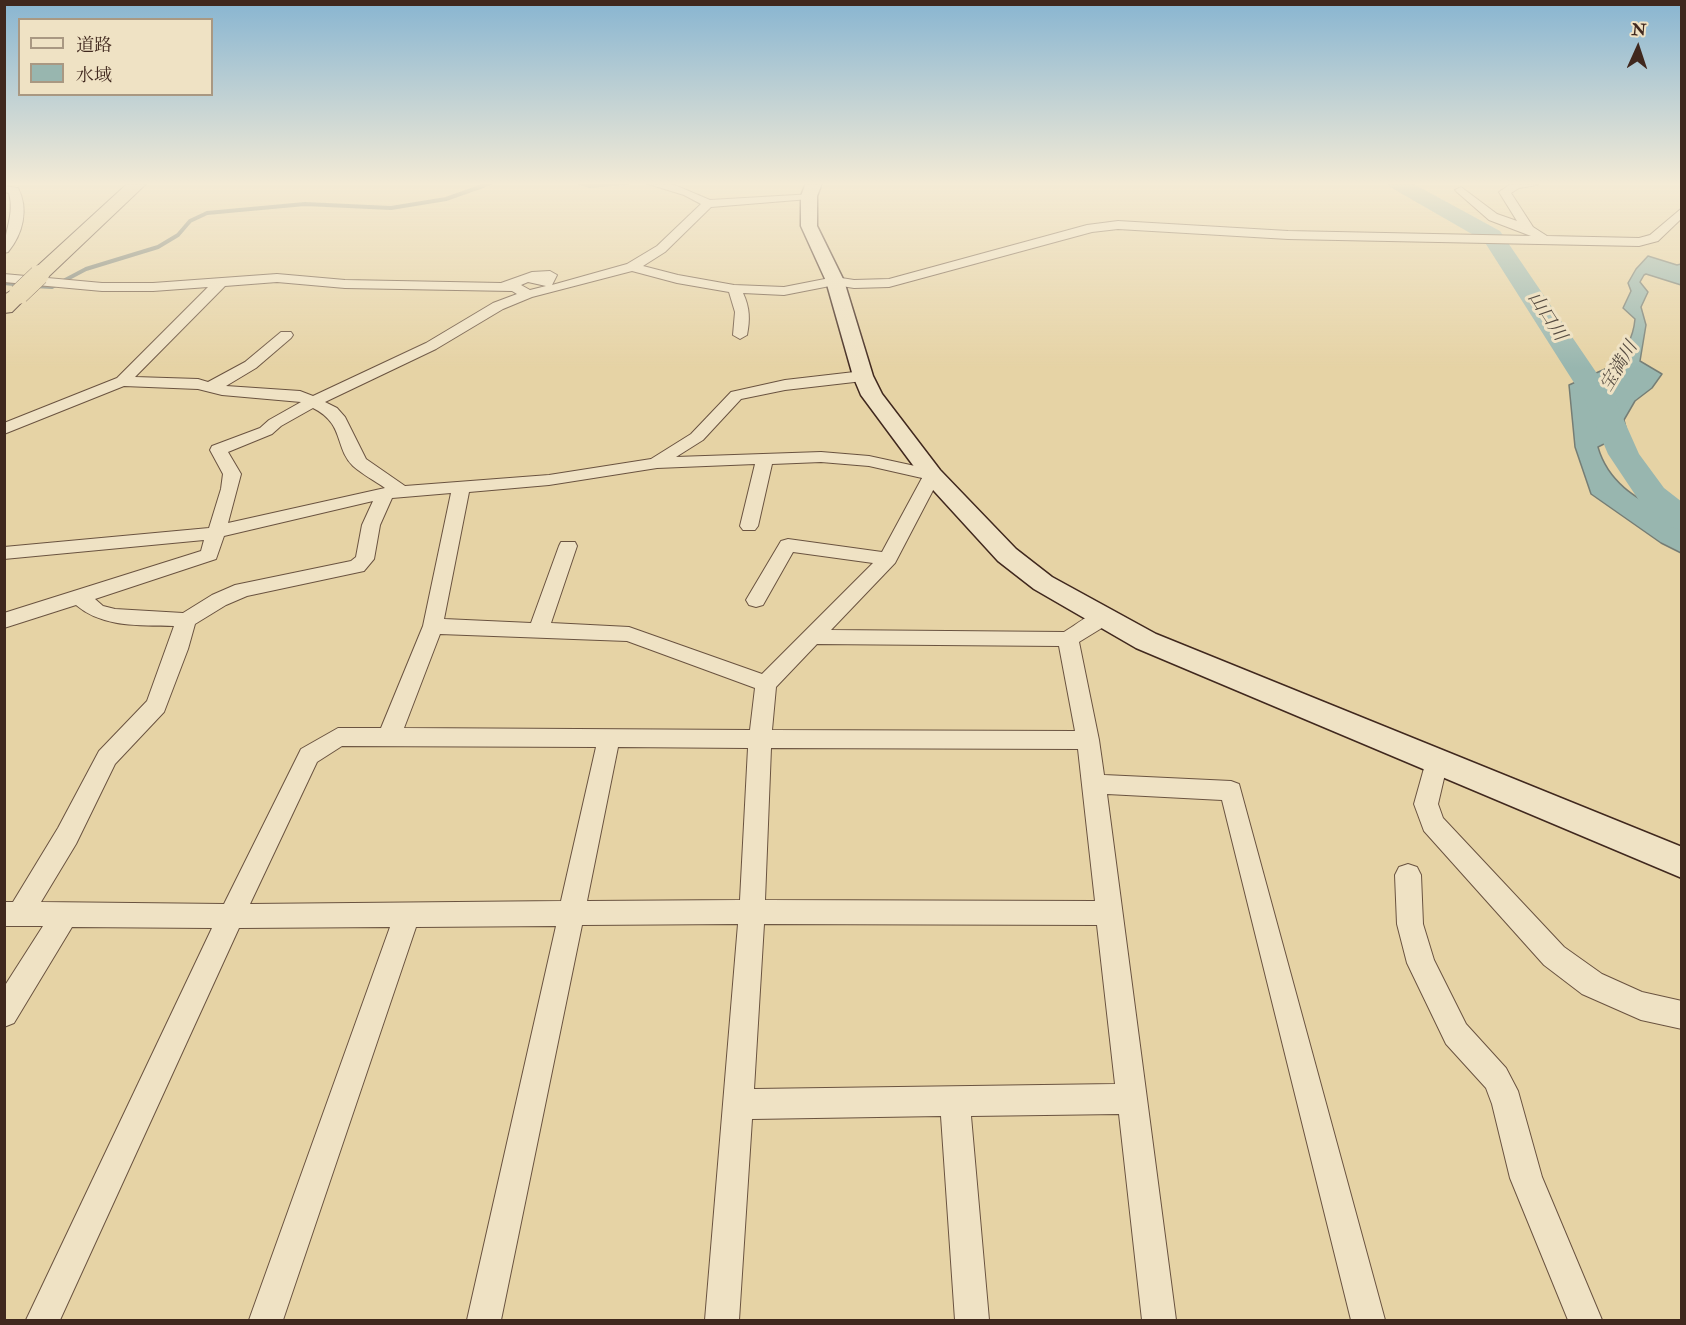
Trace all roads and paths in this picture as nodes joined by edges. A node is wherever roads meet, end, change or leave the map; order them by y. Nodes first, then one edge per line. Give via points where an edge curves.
1 (52, 245) edge
2 (71, 245) edge
3 (665, 245) edge
4 (818, 245) edge
5 (1029, 245) edge
6 (632, 267) junction
7 (835, 281) junction
8 (220, 283) junction
9 (9, 287) edge
10 (734, 290) junction
11 (528, 294) junction
12 (286, 335) dead end
13 (740, 335) dead end
14 (863, 376) junction
15 (122, 381) junction
16 (210, 387) junction
17 (314, 403) junction
18 (4, 429) edge
19 (765, 459) junction
20 (657, 463) junction
21 (932, 475) junction
22 (461, 487) junction
23 (393, 492) junction
24 (749, 526) dead end
25 (214, 533) junction
26 (568, 546) dead end
27 (4, 553) edge
28 (888, 559) junction
29 (79, 596) junction
30 (756, 600) dead end
31 (1103, 618) junction
32 (186, 620) junction
33 (4, 621) edge
34 (433, 626) junction
35 (538, 631) junction
36 (812, 637) junction
37 (1068, 639) junction
38 (766, 684) junction
39 (390, 737) junction
40 (609, 738) junction
41 (760, 738) junction
42 (1088, 740) junction
43 (1436, 761) junction
44 (1093, 783) junction
45 (1682, 863) edge
46 (1408, 875) dead end
47 (752, 912) junction
48 (13, 913) edge
49 (66, 913) junction
50 (573, 913) junction
51 (1109, 913) junction
52 (407, 915) junction
53 (231, 916) junction
54 (4, 1013) edge
55 (1682, 1015) edge
56 (1132, 1099) junction
57 (955, 1102) junction
58 (738, 1104) junction
59 (43, 1320) edge
60 (266, 1320) edge
61 (484, 1320) edge
62 (722, 1320) edge
63 (972, 1320) edge
64 (1159, 1320) edge
65 (1368, 1320) edge
66 (1585, 1320) edge

1 - 9 highway
2 - 9 highway, bridge via 39,275
3 - 6 street
4 - 7 street
5 - 7 street via 890,283
6 - 10 street
6 - 11 street
7 - 10 street via 784,291
7 - 14 street
8 - 9 street
8 - 11 street via 278,278 345,284 506,287
8 - 15 street
10 - 13 street via 743,310
11 - 17 street
12 - 16 street via 244,371
14 - 20 street via 736,395 698,437
14 - 21 street via 872,395
15 - 16 street
15 - 18 street
16 - 17 street via 300,396
17 - 23 street via 339,420 358,462
17 - 25 street via 266,431 219,450 232,472 232,483
19 - 20 street
19 - 21 street via 868,460
19 - 24 street
20 - 22 street via 549,480
21 - 28 street
21 - 31 street via 1007,555 1043,583
22 - 23 street
22 - 34 street
23 - 25 street
23 - 32 street via 371,525 365,559 357,566 242,590
25 - 27 street
25 - 29 street via 209,555 201,559
26 - 35 street
28 - 30 street via 788,545
28 - 36 street
29 - 32 street via 96,611 115,616
29 - 33 street
31 - 37 street
31 - 43 street via 1200,665
32 - 48 street via 156,706 107,758 67,836
34 - 35 street
34 - 39 street
35 - 38 street via 629,634
36 - 37 street
36 - 38 street
37 - 42 street
38 - 41 street
39 - 40 street
39 - 53 street via 338,737 309,756
40 - 41 street
40 - 50 street
41 - 42 street
41 - 47 street
42 - 44 street
43 - 45 street
43 - 55 street via 1426,804 1433,824 1554,956 1592,984 1641,1006
44 - 51 street
44 - 65 street via 1231,791
46 - 66 street via 1410,924 1421,963 1456,1034 1496,1078 1507,1102 1526,1178
47 - 50 street
47 - 51 street
47 - 58 street
48 - 49 street
49 - 53 street
49 - 54 street
50 - 52 street
50 - 61 street
51 - 56 street
52 - 53 street
52 - 60 street
53 - 59 street
56 - 57 street
56 - 64 street
57 - 58 street
57 - 63 street
58 - 62 street

